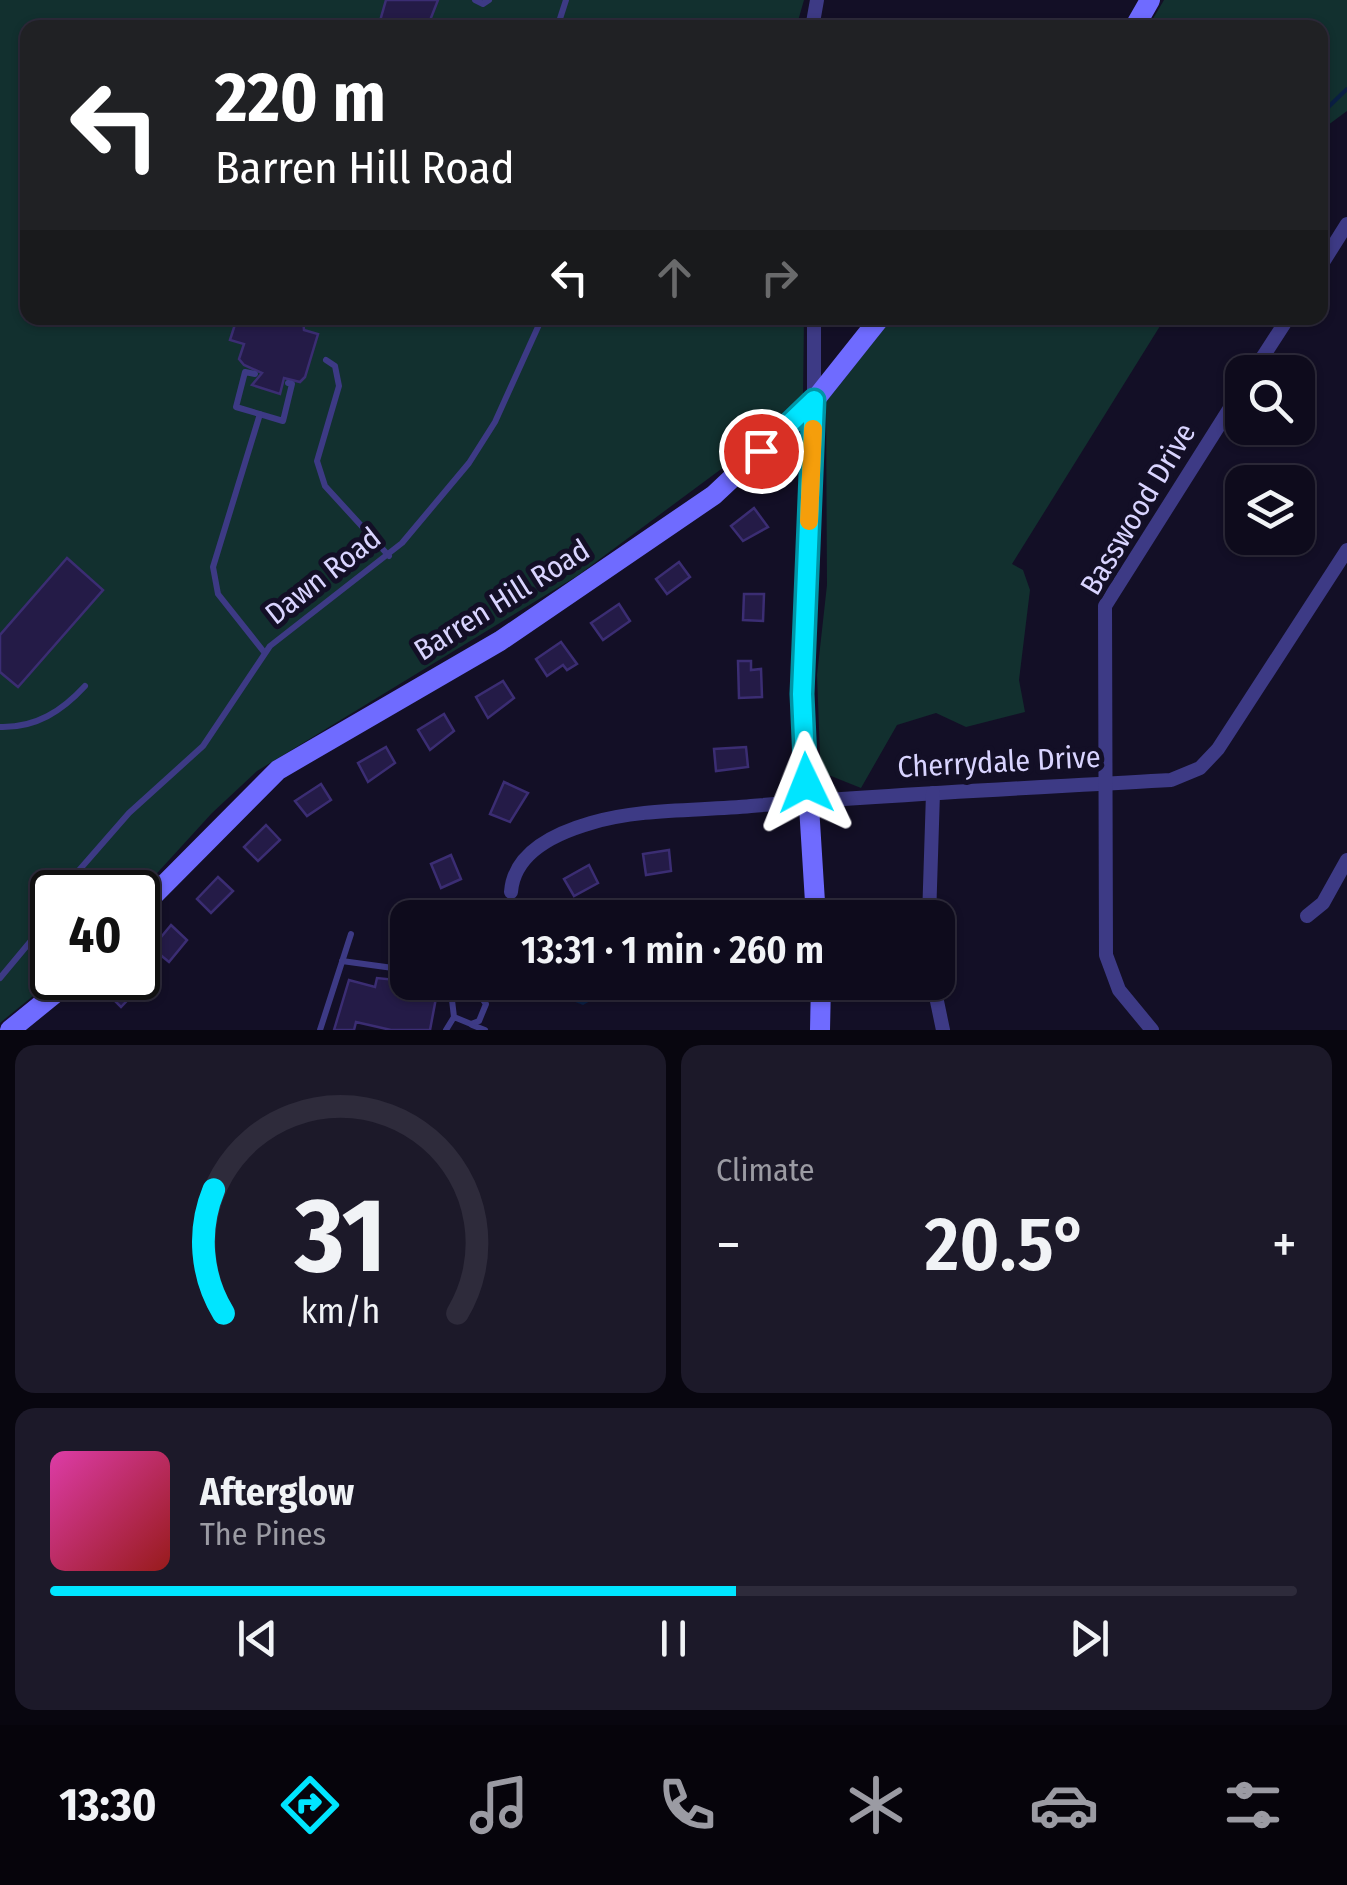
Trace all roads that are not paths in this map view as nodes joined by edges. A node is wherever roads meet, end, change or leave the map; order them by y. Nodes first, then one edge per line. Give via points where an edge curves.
1 (475, 0) edge
2 (489, 0) edge
3 (1347, 224) edge
4 (1328, 254) edge
5 (539, 325) edge
6 (814, 325) edge
7 (874, 325) edge
8 (1283, 325) edge
9 (1264, 355) edge
10 (326, 360) dead end
11 (256, 374) dead end
12 (288, 383) dead end
13 (814, 400) junction
14 (260, 414) junction
15 (1225, 416) edge
16 (1347, 550) edge
17 (389, 556) junction
18 (264, 652) junction
19 (85, 686) dead end
20 (0, 727) edge
21 (1103, 784) junction
22 (932, 792) junction
23 (806, 802) junction
24 (1347, 860) edge
25 (79, 870) edge
26 (160, 889) edge
27 (511, 892) dead end
28 (814, 900) edge
29 (929, 900) edge
30 (1307, 916) dead end
31 (351, 934) dead end
32 (30, 942) edge
33 (342, 961) junction
34 (390, 968) edge
35 (0, 978) edge
36 (47, 1000) edge
37 (820, 1000) edge
38 (937, 1000) edge
39 (454, 1018) junction
40 (471, 1024) junction
41 (10, 1030) edge
42 (320, 1030) edge
43 (446, 1030) edge
44 (485, 1030) edge
45 (820, 1030) edge
46 (943, 1030) edge
47 (1152, 1030) edge

1 - 2 lane
3 - 4 street
5 - 17 lane, Dawn Road via 496,422
6 - 13 street
7 - 13 street, Barren Hill Road
8 - 9 street
10 - 17 lane via 336,366 339,386 319,472
11 - 14 lane via 246,372 236,407
12 - 14 lane via 283,421
13 - 23 street via 802,694
13 - 26 street, Barren Hill Road via 714,494 645,544 500,641 278,770
14 - 18 lane via 213,567 218,594
15 - 21 street, Basswood Drive via 1105,606
16 - 21 street, Cherrydale Drive via 1210,760 1171,780
17 - 18 lane, Dawn Road
18 - 25 lane, Dawn Road via 203,746 129,813
19 - 20 lane via 62,710
21 - 22 street, Cherrydale Drive
21 - 47 street, Basswood Drive via 1106,955 1118,990
22 - 23 street, Cherrydale Drive
22 - 29 street
23 - 27 street, Cherrydale Drive via 594,822 555,836 524,858 512,874
23 - 28 street
24 - 30 street via 1323,904
31 - 33 lane
32 - 35 lane
33 - 34 lane
33 - 42 lane
36 - 41 street
37 - 45 street
38 - 46 street
39 - 40 lane
39 - 40 lane via 458,992 476,990 486,1004 480,1021
39 - 43 lane
40 - 44 lane

